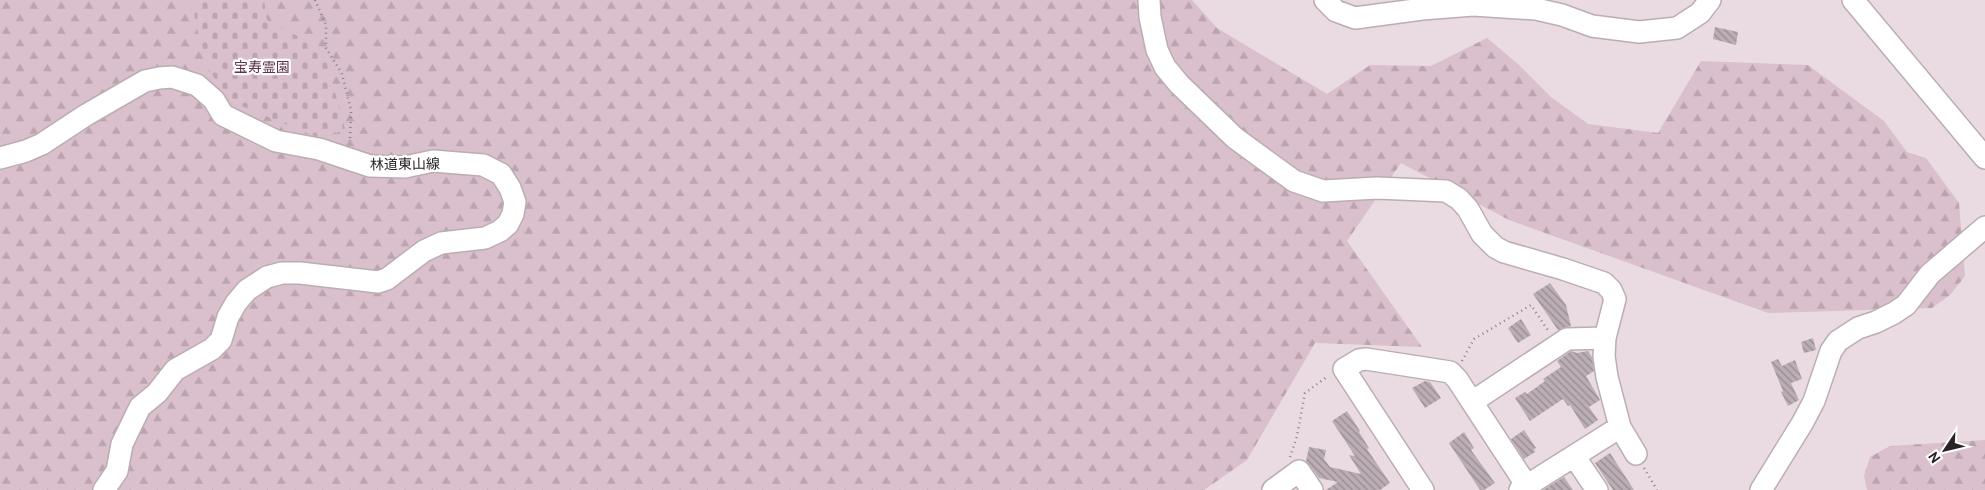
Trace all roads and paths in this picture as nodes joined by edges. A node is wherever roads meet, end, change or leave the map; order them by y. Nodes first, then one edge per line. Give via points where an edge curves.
1 (315, 0) edge
2 (1149, 0) edge
3 (1325, 0) edge
4 (1710, 0) edge
5 (1853, 0) edge
6 (0, 158) edge
7 (1985, 158) edge
8 (344, 159) junction
9 (1985, 227) edge
10 (1605, 338) junction
11 (1558, 345) junction
12 (1344, 369) junction
13 (1450, 372) junction
14 (1472, 402) junction
15 (1620, 427) junction
16 (1636, 454) joint
17 (1574, 456) junction
18 (1279, 485) edge
19 (1524, 488) edge
20 (104, 490) edge
21 (1312, 490) edge
22 (1422, 490) edge
23 (1596, 490) edge
24 (1658, 490) edge
25 (1761, 490) edge

1 - 8 path via 326,25 326,48 342,74 350,110 349,148
2 - 10 street via 1157,50 1165,67 1178,84 1235,138 1294,181 1323,191 1425,189 1453,194 1495,247 1604,283 1614,299
3 - 4 street via 1336,11 1355,18 1473,5 1536,10 1592,26 1640,32 1677,28 1700,12
5 - 7 street
6 - 8 street, 林道東山線 via 42,144 144,81 172,78 197,85 214,100 223,115 276,141 319,149
8 - 20 street, 林道東山線 via 370,166 405,166 433,161 483,165 501,174 510,188 513,214 500,231 485,238 440,243 378,282 282,273 246,290 228,317 221,340 212,349 175,370 157,393 140,407 122,444 117,471
9 - 25 street via 1930,274 1906,305 1838,341 1831,351 1814,401
10 - 11 street via 1570,338
10 - 15 street via 1606,377
11 - 13 path via 1531,305 1474,339 1463,360
11 - 14 street
12 - 13 street via 1366,359
12 - 18 path via 1305,393 1296,436
12 - 22 street
13 - 14 street
14 - 19 street
15 - 16 street
15 - 17 street
16 - 24 path
17 - 19 street
17 - 23 street
18 - 21 street via 1299,471

